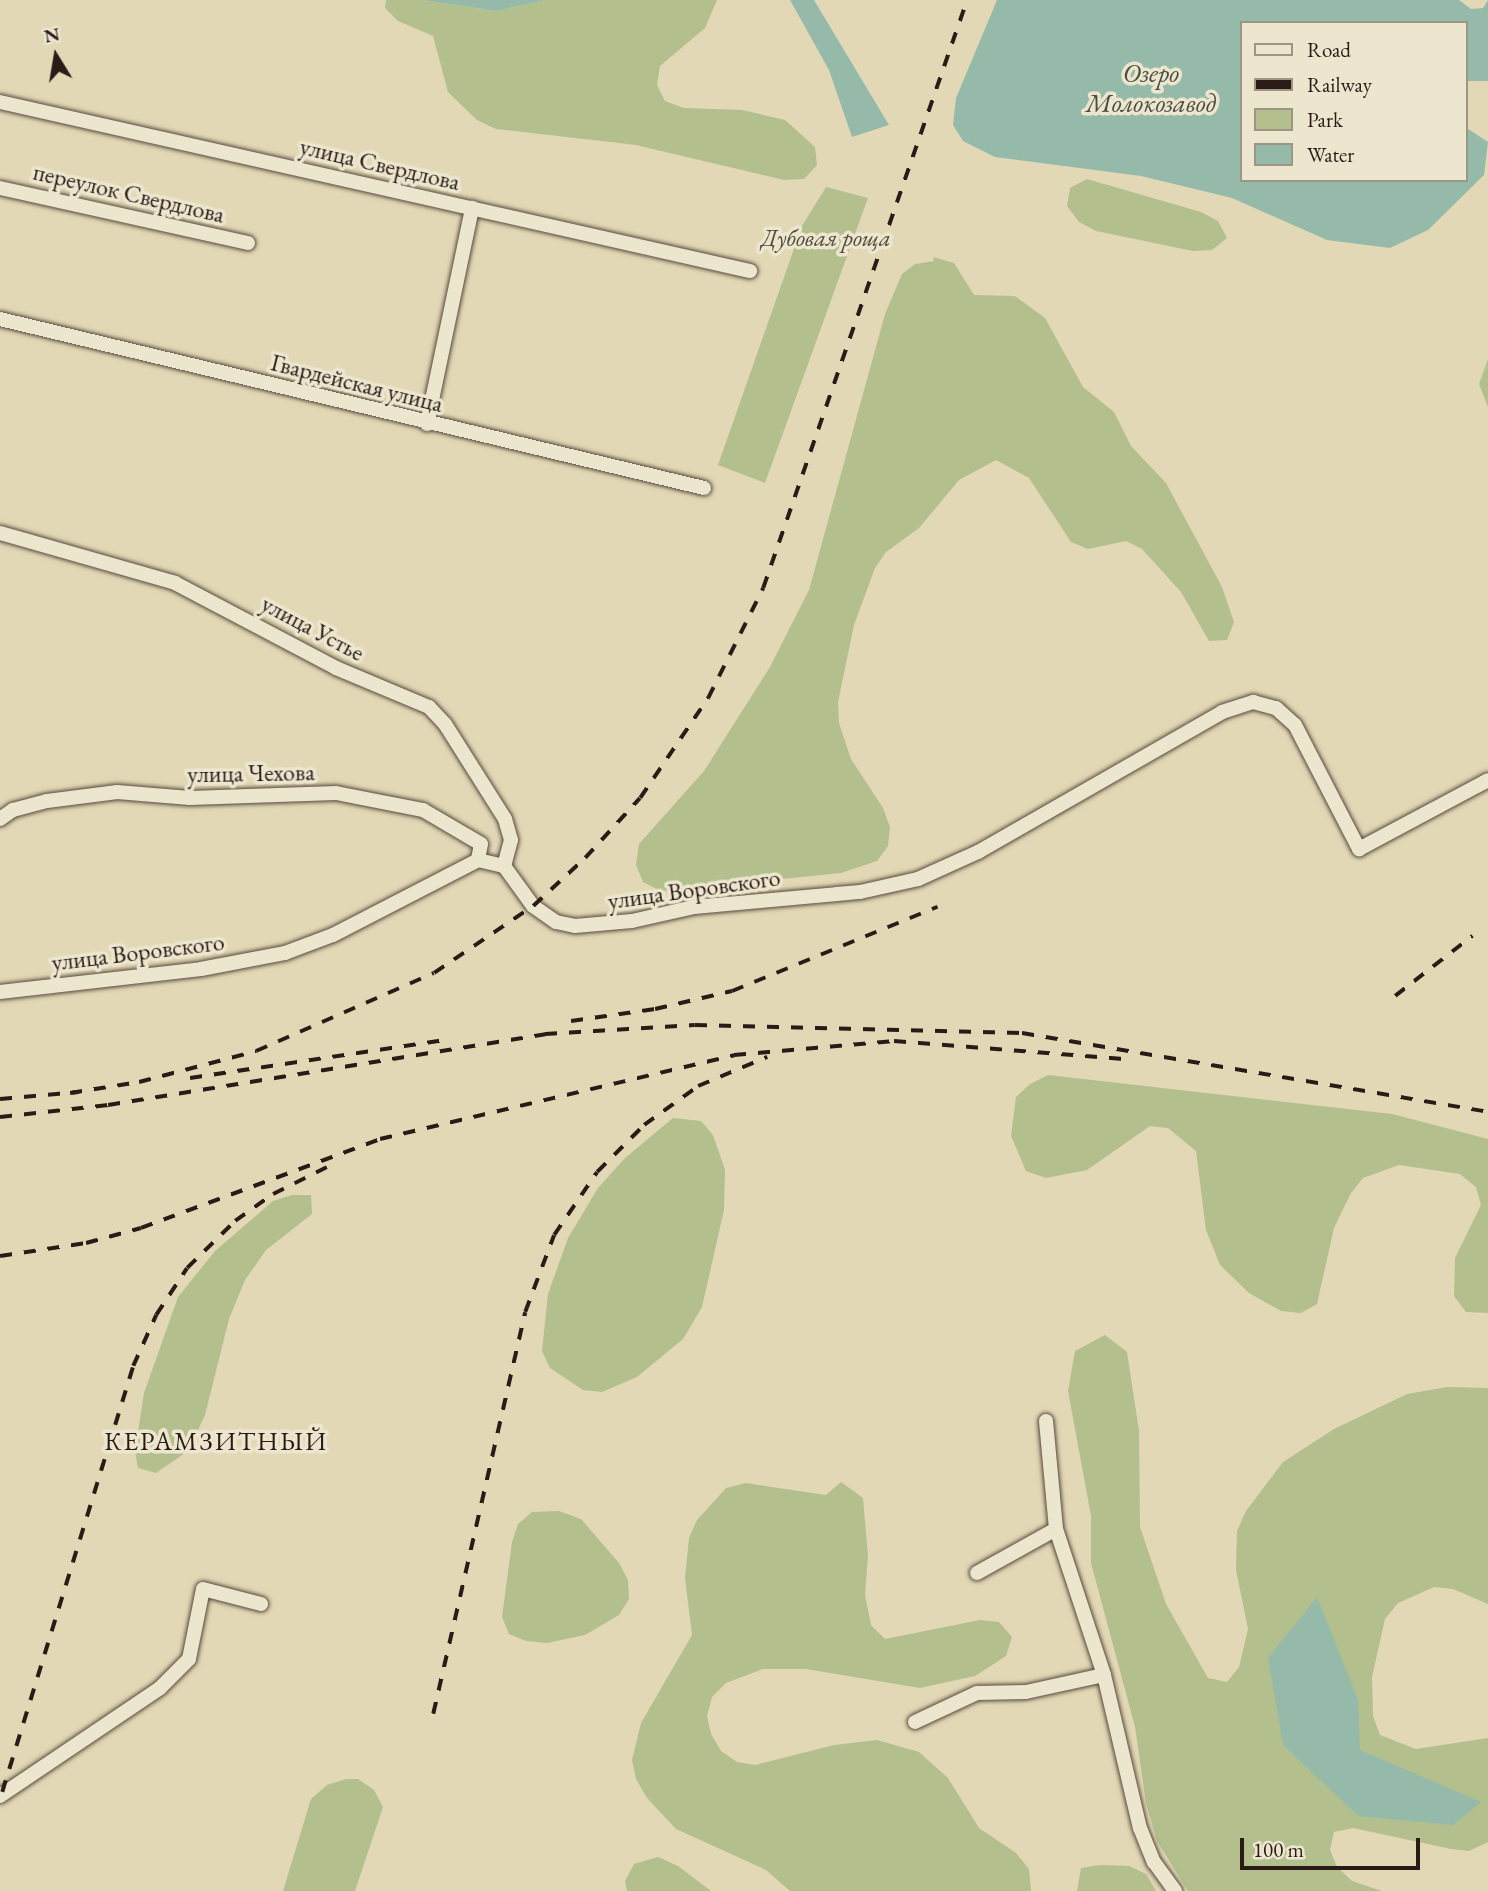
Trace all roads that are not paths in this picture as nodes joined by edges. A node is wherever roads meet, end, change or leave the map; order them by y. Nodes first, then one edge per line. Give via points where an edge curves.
1 (0, 102) edge
2 (0, 188) edge
3 (472, 208) junction
4 (248, 243) dead end
5 (750, 271) dead end
6 (0, 319) edge
7 (427, 424) junction
8 (704, 488) dead end
9 (0, 533) edge
10 (1488, 779) edge
11 (0, 819) edge
12 (478, 860) junction
13 (504, 866) junction
14 (0, 992) edge
15 (1046, 1421) dead end
16 (1056, 1529) junction
17 (977, 1573) dead end
18 (261, 1604) dead end
19 (1104, 1675) junction
20 (915, 1721) dead end
21 (0, 1796) edge
22 (1175, 1891) edge

1 - 3 street, улица Свердлова
2 - 4 street, переулок Свердлова
3 - 5 street, улица Свердлова
3 - 7 street
6 - 7 street, Гвардейская улица
7 - 8 street, Гвардейская улица
9 - 13 street, улица Устье via 175,583 348,673 429,707 445,724 505,819 511,841
10 - 13 street, улица Воровского via 1359,849 1295,725 1276,708 1253,702 1222,712 945,870 860,892 694,907 632,921 575,926 556,922 533,906
11 - 12 street, улица Чехова via 13,810 47,801 107,792 271,799 336,793 423,810 481,844
12 - 13 street
12 - 14 street, улица Воровского via 333,935 285,953 201,969
15 - 16 street
16 - 17 street
16 - 19 street
18 - 21 street via 203,1589 189,1659 160,1688
19 - 20 street via 1026,1692 977,1693
19 - 22 street via 1140,1828 1154,1862

